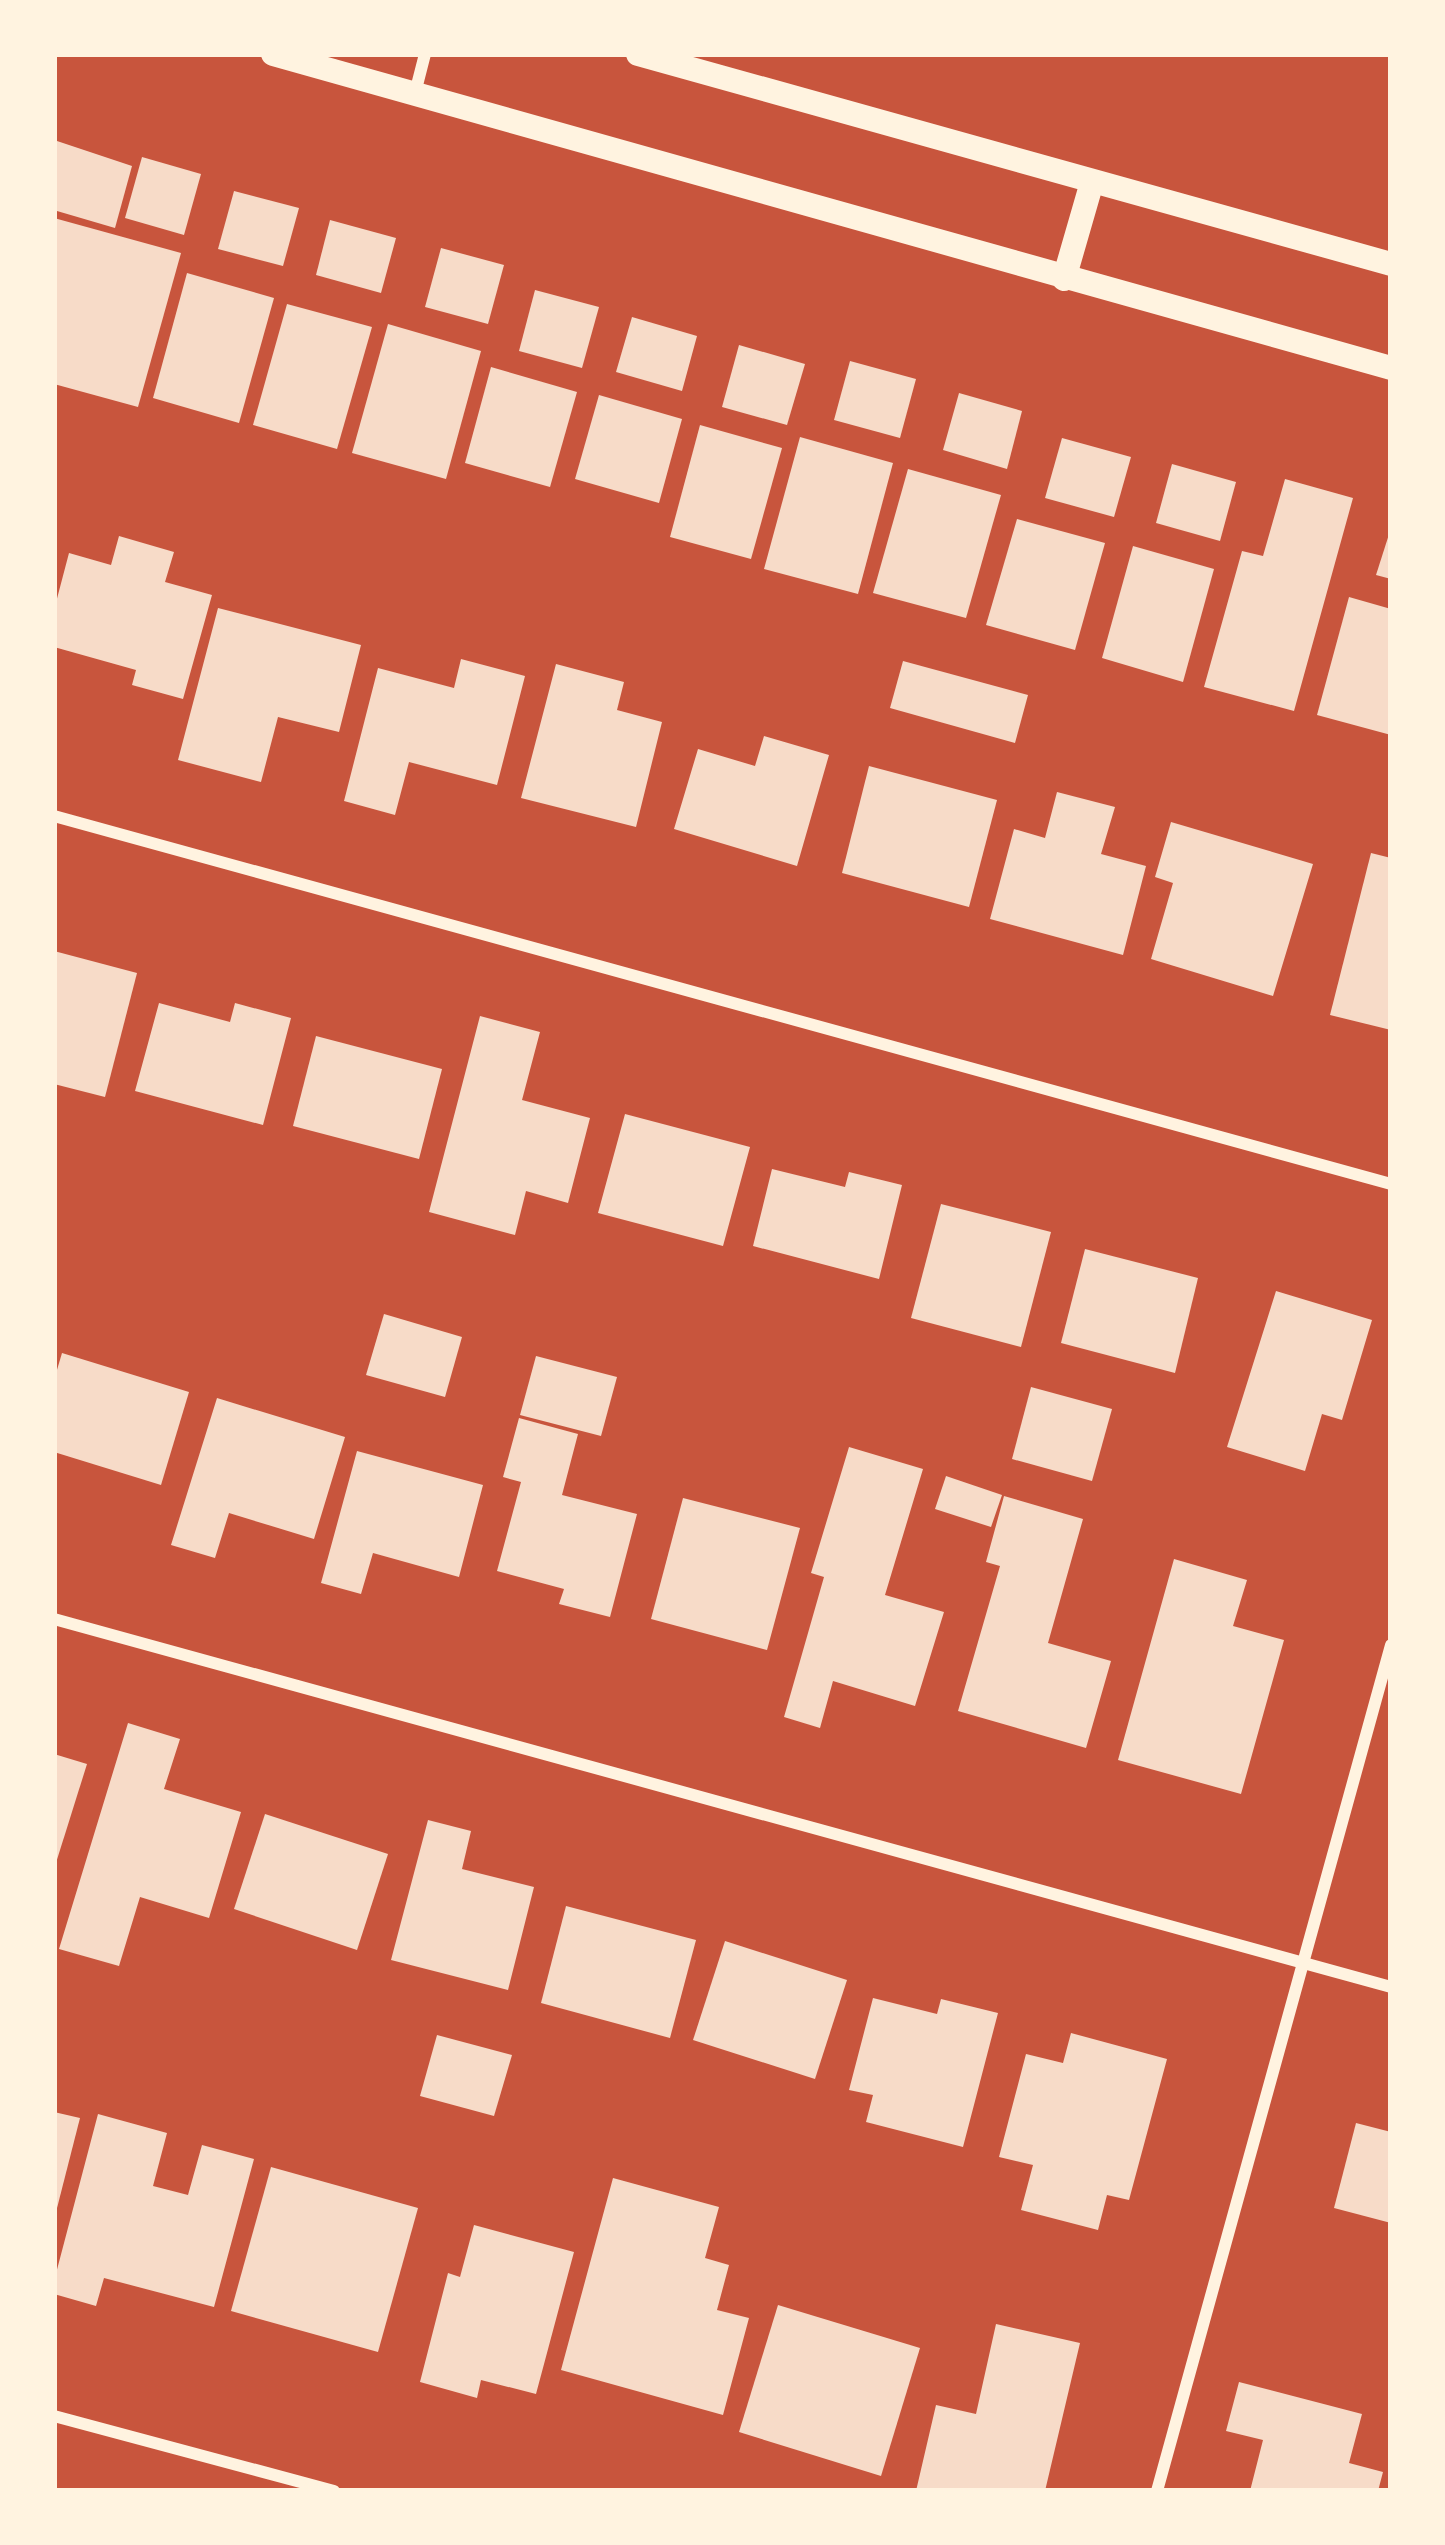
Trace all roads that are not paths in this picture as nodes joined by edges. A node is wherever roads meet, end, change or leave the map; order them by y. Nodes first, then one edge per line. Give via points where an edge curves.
1 (273, 54) edge
2 (425, 54) edge
3 (638, 54) edge
4 (415, 93) junction
5 (1092, 182) junction
6 (1391, 264) edge
7 (1064, 279) junction
8 (1391, 368) edge
9 (54, 816) edge
10 (1391, 1184) edge
11 (54, 1619) edge
12 (1391, 1645) edge
13 (1303, 1964) junction
14 (1391, 1987) edge
15 (54, 2416) edge
16 (334, 2491) edge
17 (1157, 2491) edge

1 - 4 main road
2 - 4 street
3 - 5 main road
4 - 7 main road
5 - 6 main road
5 - 7 main road
7 - 8 main road
9 - 10 street
11 - 13 street
12 - 13 street
13 - 14 street
13 - 17 street
15 - 16 street

